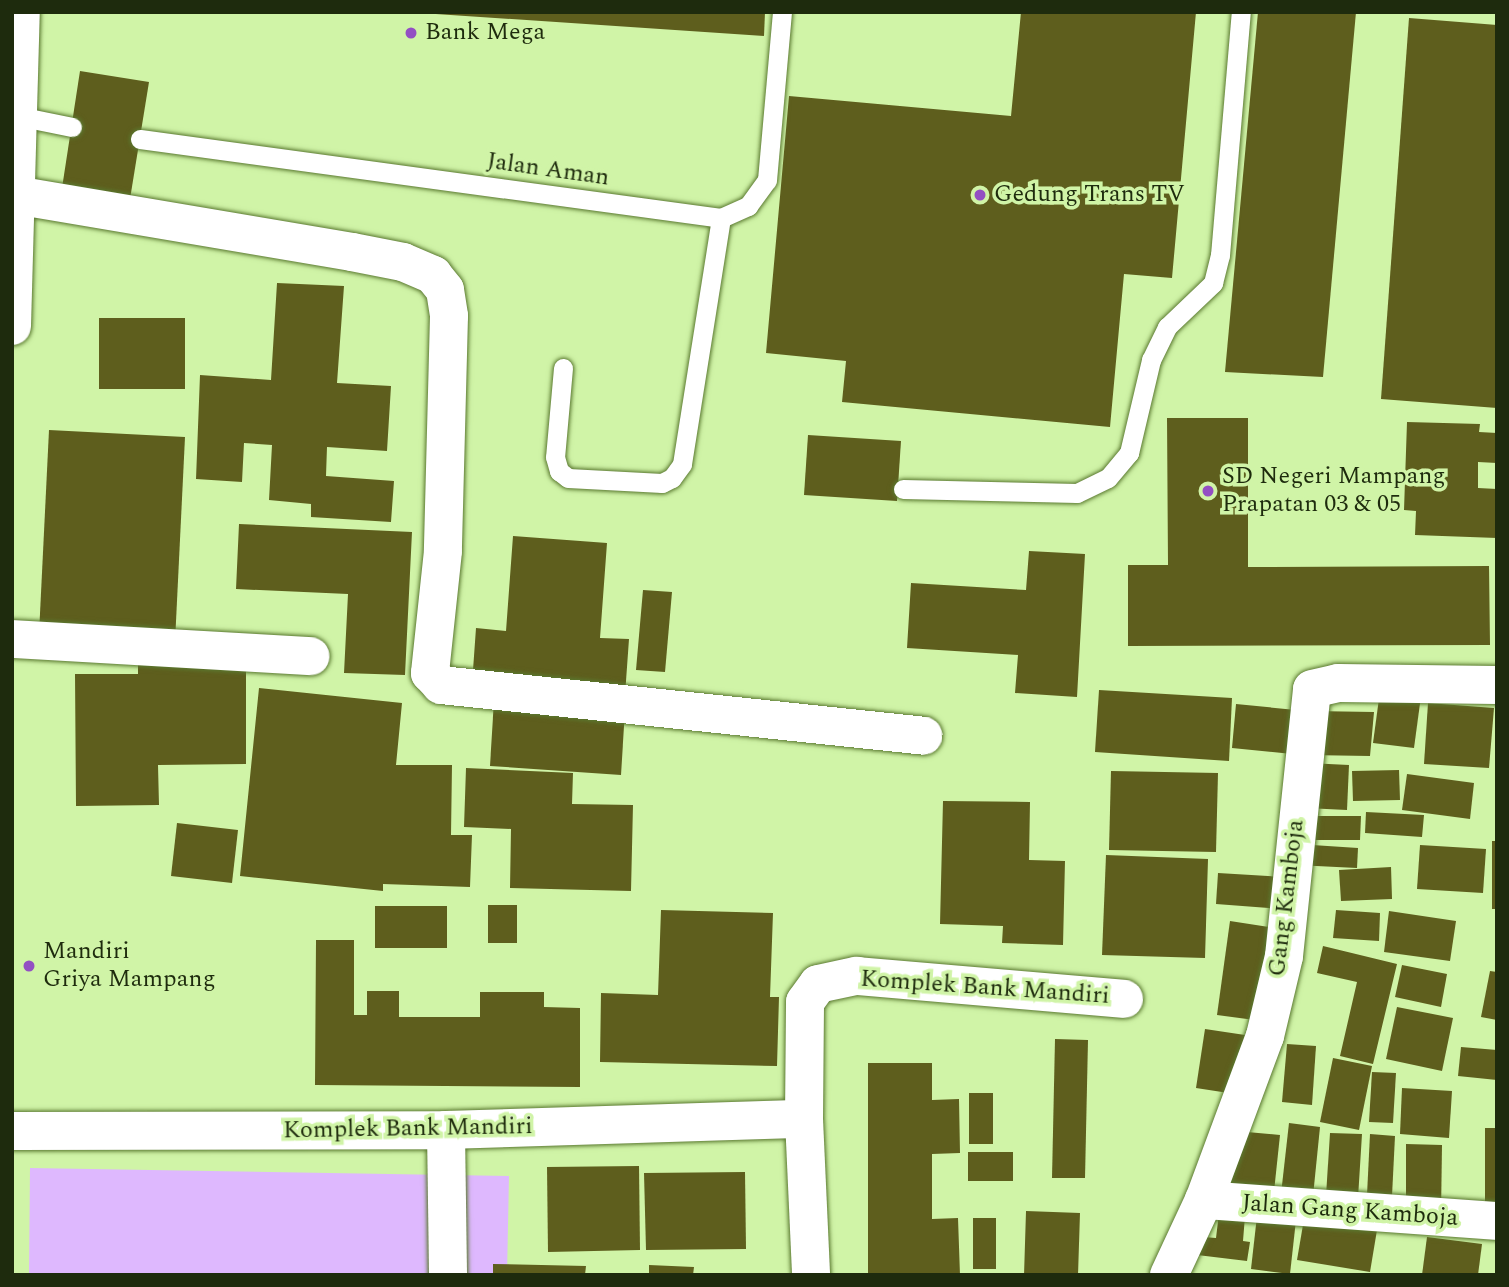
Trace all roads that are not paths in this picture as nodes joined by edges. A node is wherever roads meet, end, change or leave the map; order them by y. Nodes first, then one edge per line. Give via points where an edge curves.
1 (20, 12) edge
2 (782, 12) edge
3 (1241, 12) edge
4 (19, 116) junction
5 (72, 127) dead end
6 (140, 139) dead end
7 (15, 195) junction
8 (721, 218) junction
9 (12, 326) edge
10 (563, 368) dead end
11 (904, 489) dead end
12 (12, 639) edge
13 (311, 656) dead end
14 (1497, 685) edge
15 (923, 736) dead end
16 (1124, 999) dead end
17 (804, 1119) junction
18 (446, 1130) junction
19 (12, 1131) edge
20 (1204, 1200) junction
21 (1497, 1221) edge
22 (448, 1275) edge
23 (811, 1275) edge
24 (1169, 1275) edge

1 - 4 street
2 - 8 lane via 767,180 748,206
3 - 11 lane via 1220,255 1213,283 1167,327 1156,349 1129,453 1108,478 1077,493
4 - 5 lane
4 - 7 street
6 - 8 lane, Jalan Aman
7 - 9 street
7 - 15 street via 365,254 403,262 433,275 444,290 449,316 443,551 430,673 441,685
8 - 10 lane via 682,464 673,478 662,483 568,478 559,471 555,457
12 - 13 street
14 - 20 street, Gang Kamboja via 1338,683 1312,688 1284,956 1265,1036
16 - 17 street, Komplek Bank Mandiri via 857,976 818,984 805,1002
17 - 18 street, Komplek Bank Mandiri
17 - 23 street, Komplek Bank Mandiri
18 - 19 street, Komplek Bank Mandiri
18 - 22 street
20 - 21 street, Jalan Gang Kamboja
20 - 24 street, Gang Kamboja

